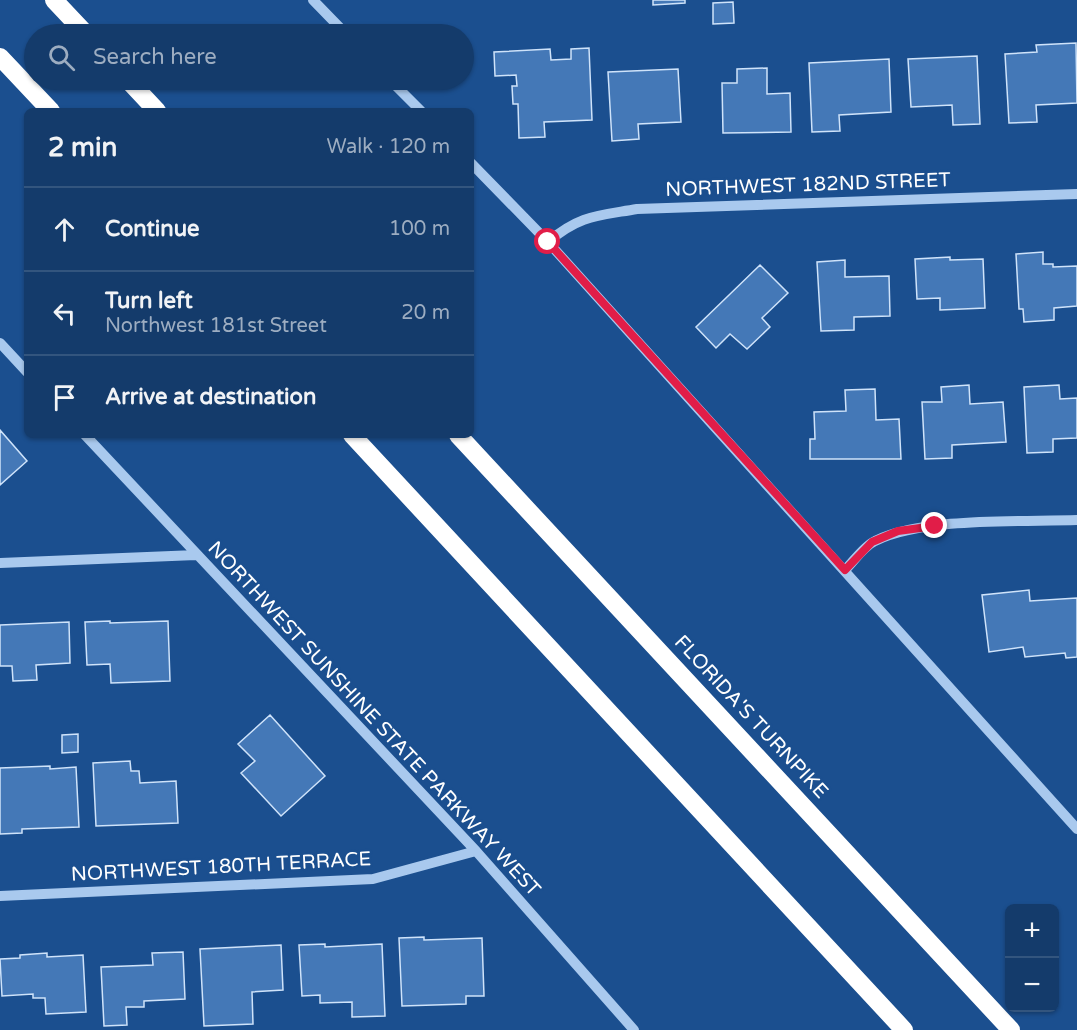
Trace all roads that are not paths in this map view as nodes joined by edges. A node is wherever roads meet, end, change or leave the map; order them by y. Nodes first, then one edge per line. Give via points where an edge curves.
1 (54, 0) edge
2 (313, 0) edge
3 (77, 24) edge
4 (336, 24) edge
5 (0, 57) edge
6 (24, 82) edge
7 (31, 90) edge
8 (137, 90) edge
9 (400, 90) edge
10 (48, 108) edge
11 (154, 108) edge
12 (418, 108) edge
13 (474, 166) edge
14 (1077, 194) edge
15 (548, 242) junction
16 (0, 343) edge
17 (24, 369) edge
18 (88, 438) edge
19 (355, 438) edge
20 (461, 438) edge
21 (1077, 520) edge
22 (196, 555) junction
23 (0, 563) edge
24 (845, 570) junction
25 (1077, 829) edge
26 (476, 852) junction
27 (0, 896) edge
28 (634, 1030) edge
29 (904, 1030) edge
30 (1011, 1030) edge

1 - 3 highway
2 - 4 street
5 - 6 highway
7 - 10 highway
8 - 11 highway
9 - 12 street
13 - 15 street
14 - 15 street, NORTHWEST 182ND STREET via 637,209 582,218
15 - 24 street
16 - 17 street
18 - 22 street, NORTHWEST SUNSHINE STATE PARKWAY WEST
19 - 29 highway
20 - 30 highway, FLORIDA'S TURNPIKE
21 - 24 street via 898,531 872,542
22 - 23 street
22 - 26 street, NORTHWEST SUNSHINE STATE PARKWAY WEST
24 - 25 street
26 - 27 street, NORTHWEST 180TH TERRACE via 373,879
26 - 28 street, NORTHWEST SUNSHINE STATE PARKWAY WEST

